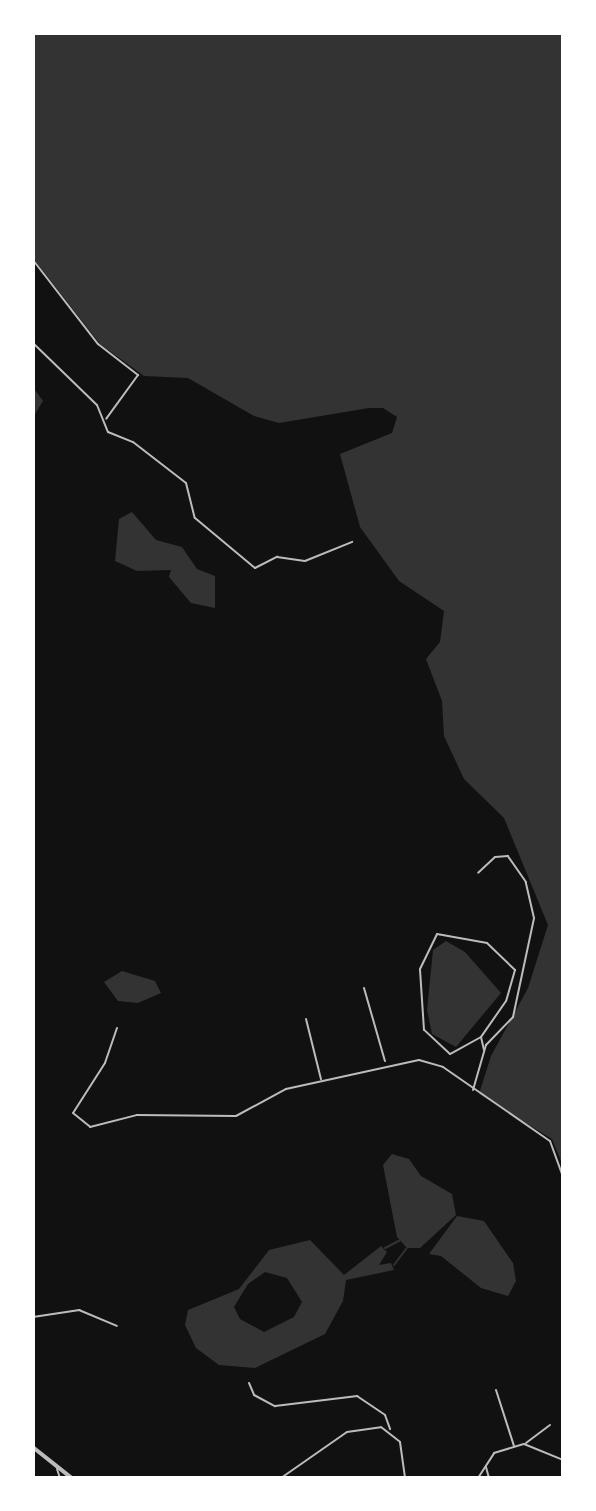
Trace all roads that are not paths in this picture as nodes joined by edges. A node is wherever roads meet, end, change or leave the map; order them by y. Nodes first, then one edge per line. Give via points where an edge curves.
1 (33, 260) edge
2 (33, 343) edge
3 (105, 419) junction
4 (352, 542) dead end
5 (478, 873) dead end
6 (365, 988) dead end
7 (306, 1019) dead end
8 (117, 1028) dead end
9 (481, 1037) junction
10 (484, 1050) junction
11 (386, 1062) junction
12 (321, 1080) junction
13 (472, 1091) junction
14 (563, 1177) edge
15 (33, 1317) edge
16 (117, 1326) dead end
17 (249, 1383) dead end
18 (496, 1390) dead end
19 (550, 1424) dead end
20 (390, 1432) junction
21 (524, 1444) junction
22 (33, 1447) edge
23 (514, 1447) junction
24 (563, 1460) edge
25 (486, 1466) junction
26 (57, 1469) junction
27 (60, 1478) edge
28 (72, 1478) edge
29 (281, 1478) edge
30 (405, 1478) edge
31 (478, 1478) edge
32 (489, 1478) edge

1 - 3 lane via 98,344 138,375
2 - 3 lane
3 - 4 lane via 108,432 133,442 186,483 195,518 255,568 277,557 300,562
5 - 10 lane via 495,857 508,856 526,883 534,918 513,1017
6 - 11 lane
7 - 12 lane
8 - 12 lane via 105,1063 73,1114 90,1127 130,1115 236,1116 272,1094
9 - 9 lane via 506,1001 515,970 487,943 437,933 419,969 427,1037 450,1054
9 - 10 lane
10 - 13 lane
11 - 12 lane
11 - 13 lane via 432,1062
13 - 14 lane via 551,1141
15 - 16 lane via 79,1310
17 - 20 lane via 254,1395 275,1406 357,1396 385,1415
18 - 23 lane
19 - 21 lane
20 - 29 lane via 347,1432
20 - 30 lane via 402,1449
21 - 23 lane
21 - 24 lane
22 - 26 street
23 - 25 lane via 494,1453
25 - 31 lane
25 - 32 lane
26 - 27 lane
26 - 28 street

